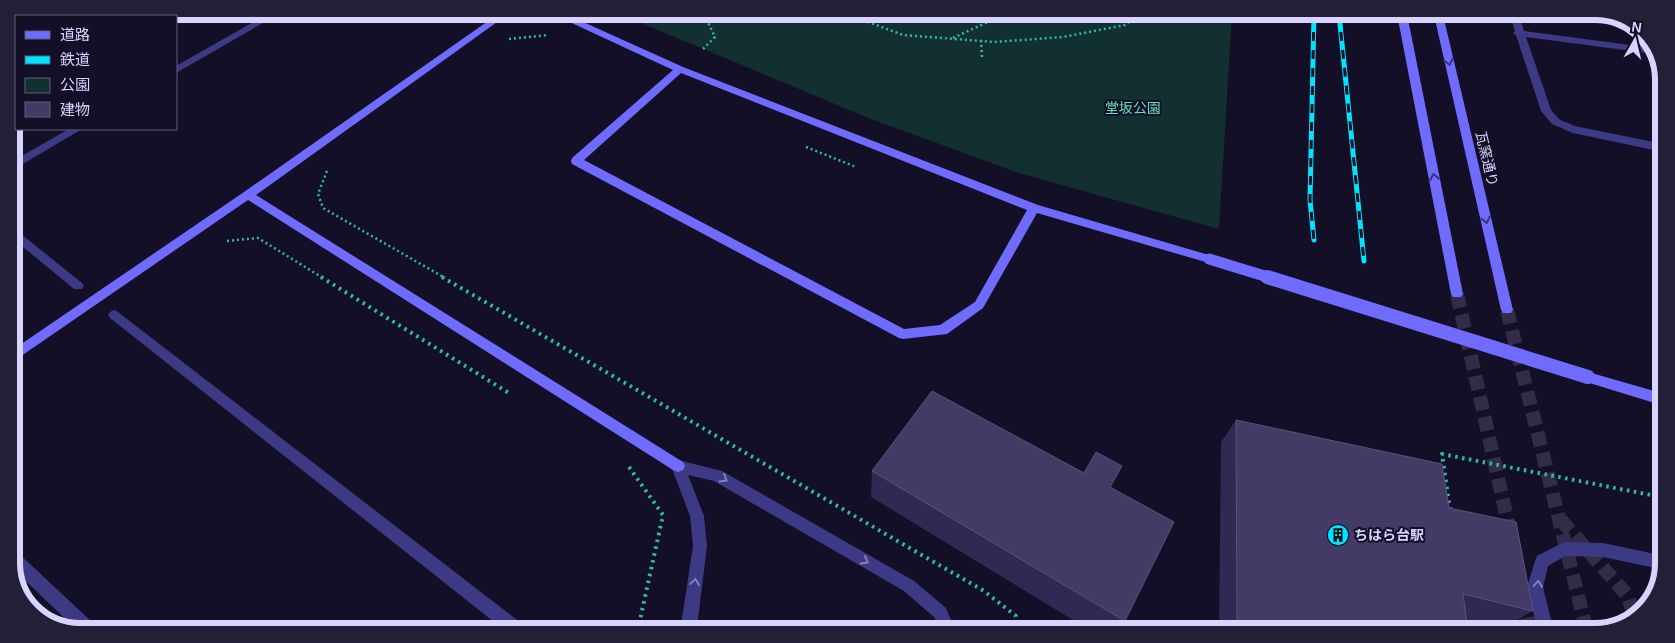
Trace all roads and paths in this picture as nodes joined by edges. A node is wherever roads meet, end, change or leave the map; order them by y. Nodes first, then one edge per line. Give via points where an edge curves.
1 (263, 20) edge
2 (496, 20) edge
3 (570, 20) edge
4 (706, 20) edge
5 (863, 20) edge
6 (991, 20) edge
7 (1132, 20) edge
8 (1403, 20) edge
9 (1439, 20) edge
10 (1515, 20) edge
11 (1518, 33) junction
12 (555, 35) dead end
13 (952, 38) junction
14 (502, 39) dead end
15 (981, 40) junction
16 (704, 49) dead end
17 (1647, 51) edge
18 (982, 58) dead end
19 (178, 69) edge
20 (680, 70) junction
21 (72, 130) edge
22 (1655, 146) edge
23 (20, 162) edge
24 (328, 168) dead end
25 (248, 195) junction
26 (1034, 208) junction
27 (20, 238) edge
28 (220, 241) dead end
29 (78, 286) dead end
30 (1457, 294) tunnel mouth
31 (1507, 310) tunnel mouth
32 (114, 315) dead end
33 (20, 352) edge
34 (511, 394) dead end
35 (1655, 397) edge
36 (629, 466) dead end
37 (678, 466) junction
38 (1655, 496) edge
39 (1450, 513) edge
40 (1655, 561) edge
41 (20, 565) edge
42 (81, 623) edge
43 (507, 623) edge
44 (639, 623) edge
45 (691, 623) edge
46 (945, 623) edge
47 (1015, 623) edge
48 (1544, 623) edge

1 - 19 street
2 - 25 street
3 - 20 street
4 - 16 path via 715,37
5 - 13 path via 903,35
6 - 13 path
7 - 15 path via 1125,25 1063,37
30 -> 8 street
9 -> 31 street, 瓦窯通り
10 - 11 street
11 - 17 street
11 - 22 street via 1546,111 1556,122 1573,129
12 - 14 path
13 - 15 path
15 - 18 path
20 - 26 street
20 - 26 street via 576,162 903,334 943,330 979,306
21 - 23 street
24 - 47 path via 318,194 323,208 984,591 1016,616
25 - 33 street
25 - 37 street
26 - 35 street, bridge
27 - 29 street
28 - 34 path via 258,238
32 - 43 street
36 - 44 path via 664,515
45 -> 37 street via 700,546 697,516
37 -> 46 street via 717,475 909,586 941,613
38 - 39 path via 1442,454
48 -> 40 street via 1536,587 1542,561 1564,548 1603,550
41 - 42 street

